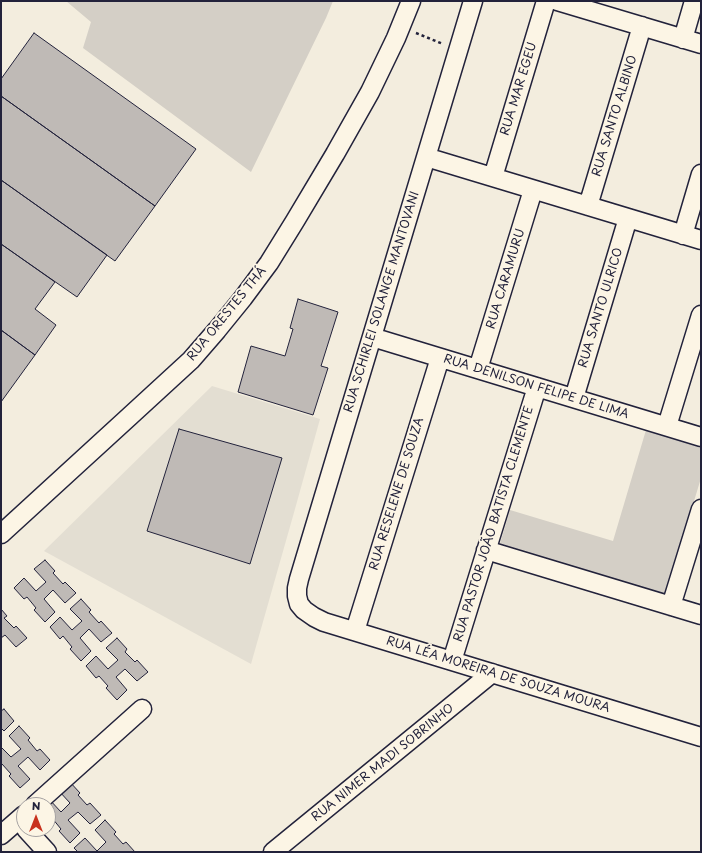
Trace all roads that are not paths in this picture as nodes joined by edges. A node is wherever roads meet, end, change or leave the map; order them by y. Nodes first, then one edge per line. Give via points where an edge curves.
1 (411, 1) edge
2 (473, 1) edge
3 (546, 1) edge
4 (557, 1) edge
5 (694, 1) edge
6 (589, 6) edge
7 (642, 26) junction
8 (683, 38) junction
9 (701, 44) edge
10 (426, 157) junction
11 (701, 174) edge
12 (493, 177) junction
13 (533, 190) junction
14 (588, 206) junction
15 (628, 218) junction
16 (683, 235) junction
17 (701, 240) edge
18 (701, 315) edge
19 (372, 337) junction
20 (440, 358) junction
21 (478, 369) junction
22 (537, 387) junction
23 (574, 398) junction
24 (667, 426) junction
25 (701, 437) edge
26 (701, 509) edge
27 (1, 534) edge
28 (486, 550) junction
29 (299, 604) joint
30 (672, 606) junction
31 (701, 616) edge
32 (355, 631) junction
33 (452, 661) junction
34 (492, 673) junction
35 (142, 709) dead end
36 (701, 737) edge
37 (44, 797) edge
38 (16, 827) edge
39 (1, 835) edge
40 (35, 837) edge
41 (47, 852) edge
42 (273, 852) edge

1 - 27 street, RUA ORESTES THÁ via 370,92 335,154 276,251 243,298 191,360
2 - 10 street, RUA SCHIRLEI SOLANGE MANTOVANI
3 - 12 street, RUA MAR EGEU
4 - 6 street
5 - 8 street
6 - 7 street
7 - 8 street
7 - 14 street, RUA SANTO ALBINO
8 - 9 street
10 - 12 street
10 - 19 street, RUA SCHIRLEI SOLANGE MANTOVANI
11 - 16 street
12 - 13 street
13 - 14 street
13 - 21 street, RUA CARAMURU
14 - 15 street
15 - 16 street
15 - 23 street, RUA SANTO ULRICO
16 - 17 street
18 - 24 street
19 - 20 street, RUA DENILSON FELIPE DE LIMA
19 - 29 street, RUA SCHIRLEI SOLANGE MANTOVANI via 299,579
20 - 21 street, RUA DENILSON FELIPE DE LIMA
20 - 32 street, RUA RESELENE DE SOUZA
21 - 22 street, RUA DENILSON FELIPE DE LIMA
22 - 23 street, RUA DENILSON FELIPE DE LIMA
22 - 28 street, RUA PASTOR JOÃO BATISTA CLEMENTE
23 - 24 street, RUA DENILSON FELIPE DE LIMA
24 - 25 street, RUA DENILSON FELIPE DE LIMA
26 - 30 street
28 - 30 street
28 - 33 street, RUA PASTOR JOÃO BATISTA CLEMENTE
29 - 32 street, RUA LÉA MOREIRA DE SOUZA MOURA via 324,622
30 - 31 street
32 - 33 street, RUA LÉA MOREIRA DE SOUZA MOURA
33 - 34 street, RUA LÉA MOREIRA DE SOUZA MOURA
34 - 36 street, RUA LÉA MOREIRA DE SOUZA MOURA
34 - 42 street, RUA NIMER MADI SOBRINHO
35 - 37 street
38 - 39 street
40 - 41 street

